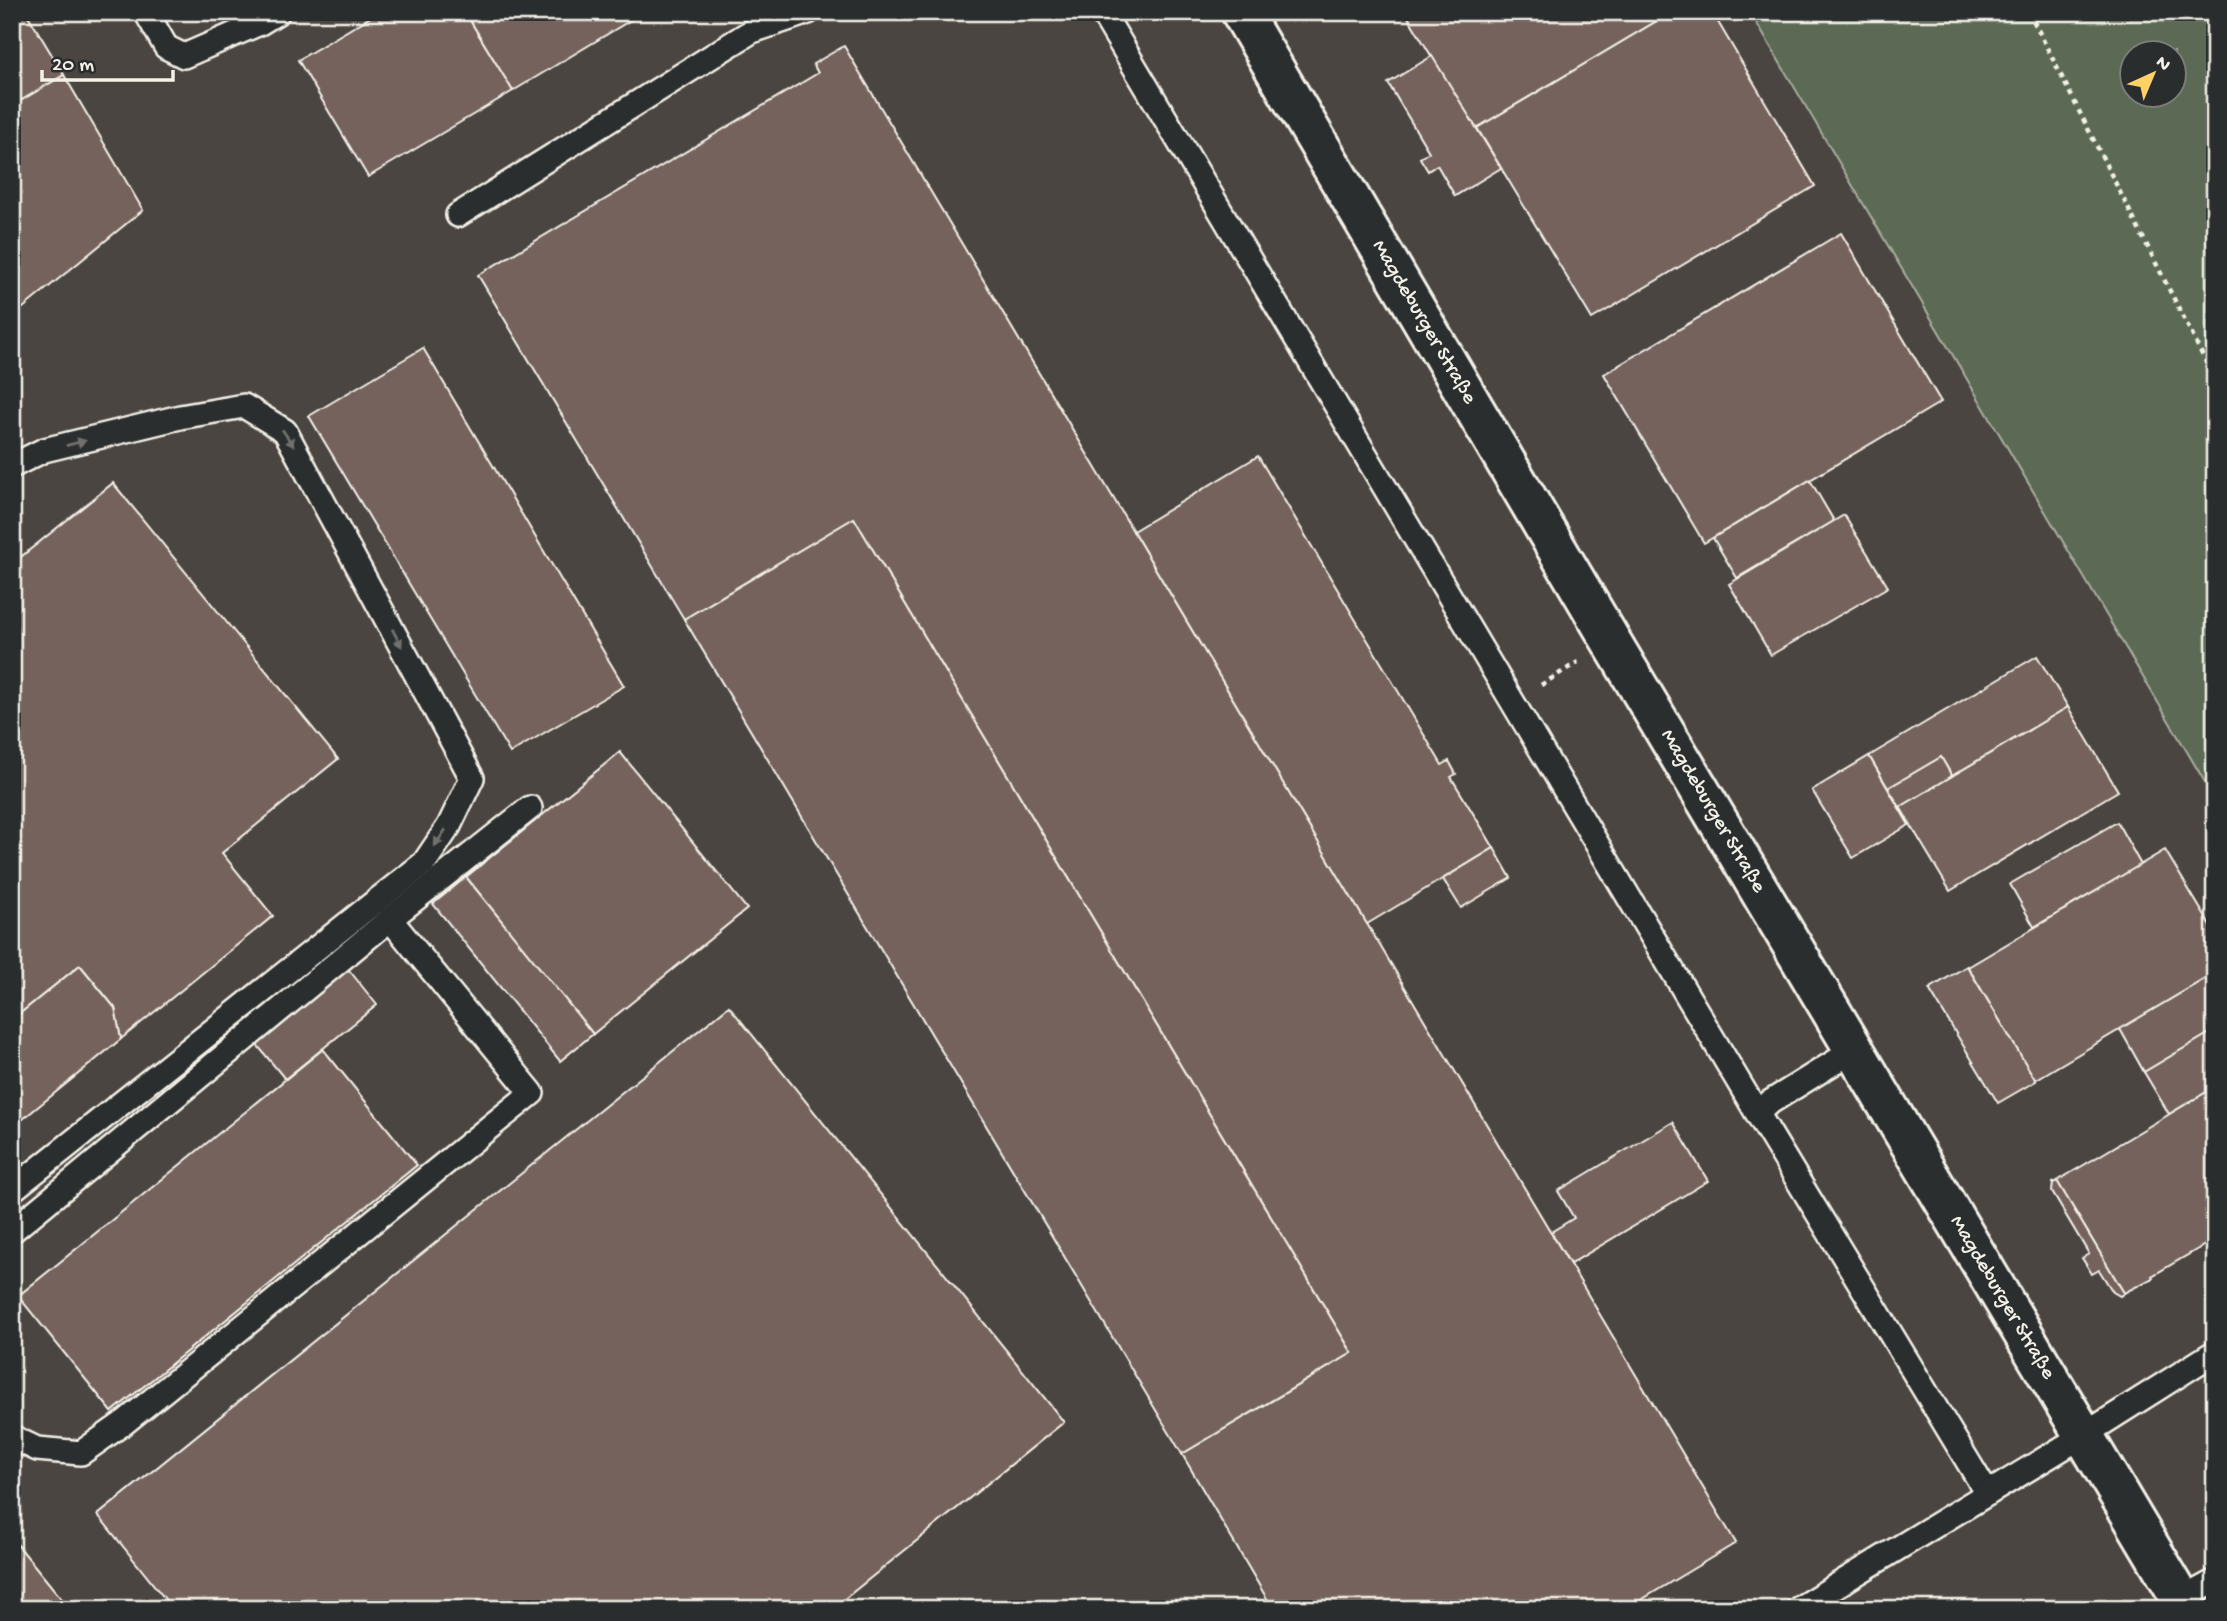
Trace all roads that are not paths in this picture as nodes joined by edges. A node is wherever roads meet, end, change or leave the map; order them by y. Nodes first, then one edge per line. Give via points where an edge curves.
1 (146, 12) edge
2 (278, 12) edge
3 (808, 12) edge
4 (1102, 12) edge
5 (1241, 12) edge
6 (458, 215) dead end
7 (12, 466) edge
8 (530, 808) dead end
9 (390, 919) junction
10 (1854, 1050) junction
11 (1756, 1111) junction
12 (12, 1190) edge
13 (12, 1231) edge
14 (2215, 1352) edge
15 (2084, 1435) junction
16 (12, 1437) edge
17 (1987, 1493) junction
18 (2215, 1581) edge
19 (2185, 1604) edge
20 (1798, 1609) edge

1 - 2 lane via 166,47 184,56
3 - 6 lane via 752,31
4 - 11 lane
5 - 10 street, Magdeburger Straße
7 -> 12 lane via 44,450 244,406 285,431 472,778 424,863
8 - 9 lane
9 - 13 lane
9 - 16 lane via 532,1093 81,1453 37,1448
10 - 11 lane
10 - 15 street, Magdeburger Straße
11 - 17 lane
14 - 15 lane
15 - 17 lane
15 - 19 street, Magdeburger Straße
17 - 20 lane
18 - 19 lane

